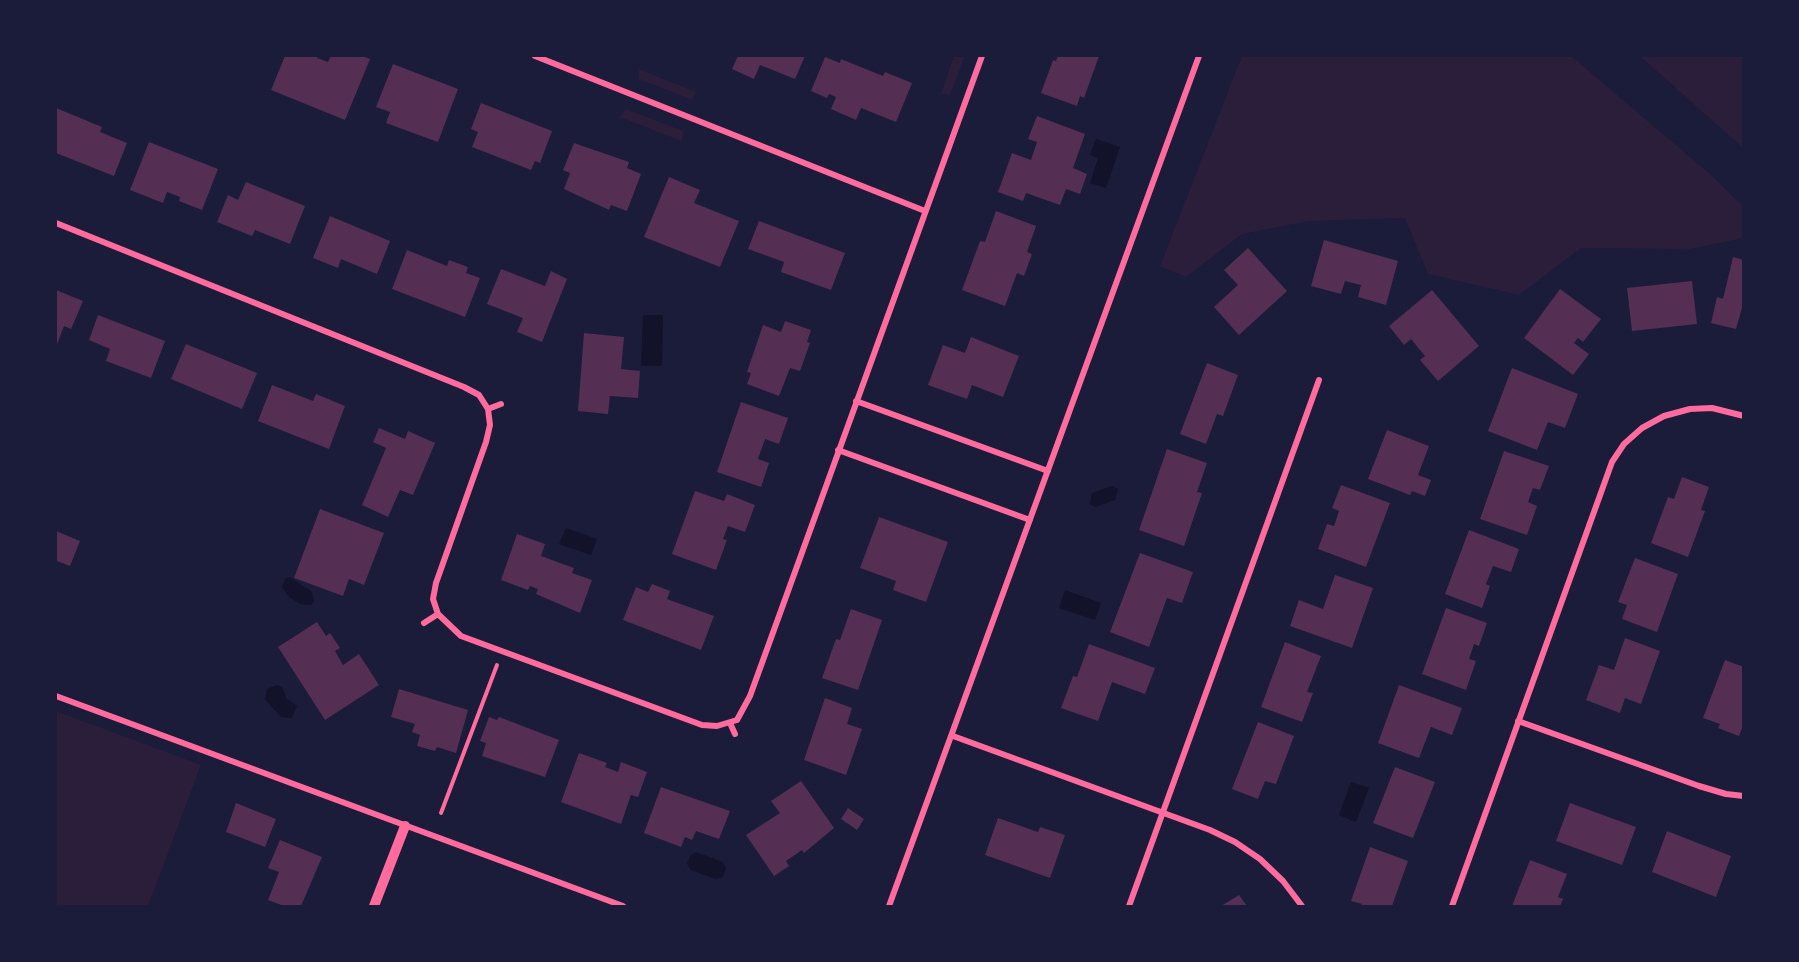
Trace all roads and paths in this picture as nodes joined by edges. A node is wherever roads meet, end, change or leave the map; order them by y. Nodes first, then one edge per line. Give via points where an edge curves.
1 (535, 56) edge
2 (982, 56) edge
3 (1199, 56) edge
4 (925, 211) junction
5 (56, 223) edge
6 (1319, 380) dead end
7 (856, 401) junction
8 (501, 404) dead end
9 (488, 409) junction
10 (1743, 416) edge
11 (838, 450) junction
12 (1048, 471) junction
13 (1030, 520) junction
14 (438, 614) junction
15 (424, 623) dead end
16 (497, 665) dead end
17 (56, 696) edge
18 (1518, 721) junction
19 (730, 723) junction
20 (735, 734) dead end
21 (953, 736) junction
22 (1743, 796) edge
23 (1163, 812) junction
24 (441, 813) dead end
25 (405, 826) junction
26 (374, 906) edge
27 (623, 906) edge
28 (889, 906) edge
29 (1129, 906) edge
30 (1302, 906) edge
31 (1452, 906) edge

1 - 4 street
2 - 4 street
3 - 12 street
4 - 7 street
5 - 9 street via 464,387 479,395
6 - 23 street
7 - 11 street
7 - 12 street
8 - 9 street
9 - 14 street via 486,442 436,583 433,599
10 - 18 street via 1712,408 1690,409 1664,416 1624,444 1612,462
11 - 13 street
11 - 19 street via 750,696 742,713
12 - 13 street
13 - 21 street
14 - 15 street
14 - 19 street via 461,636 702,725
16 - 24 path
17 - 25 street
18 - 22 street via 1700,786
18 - 31 street
19 - 20 street
21 - 23 street
21 - 28 street
23 - 29 street
23 - 30 street via 1244,848 1283,881
25 - 26 street
25 - 27 street

